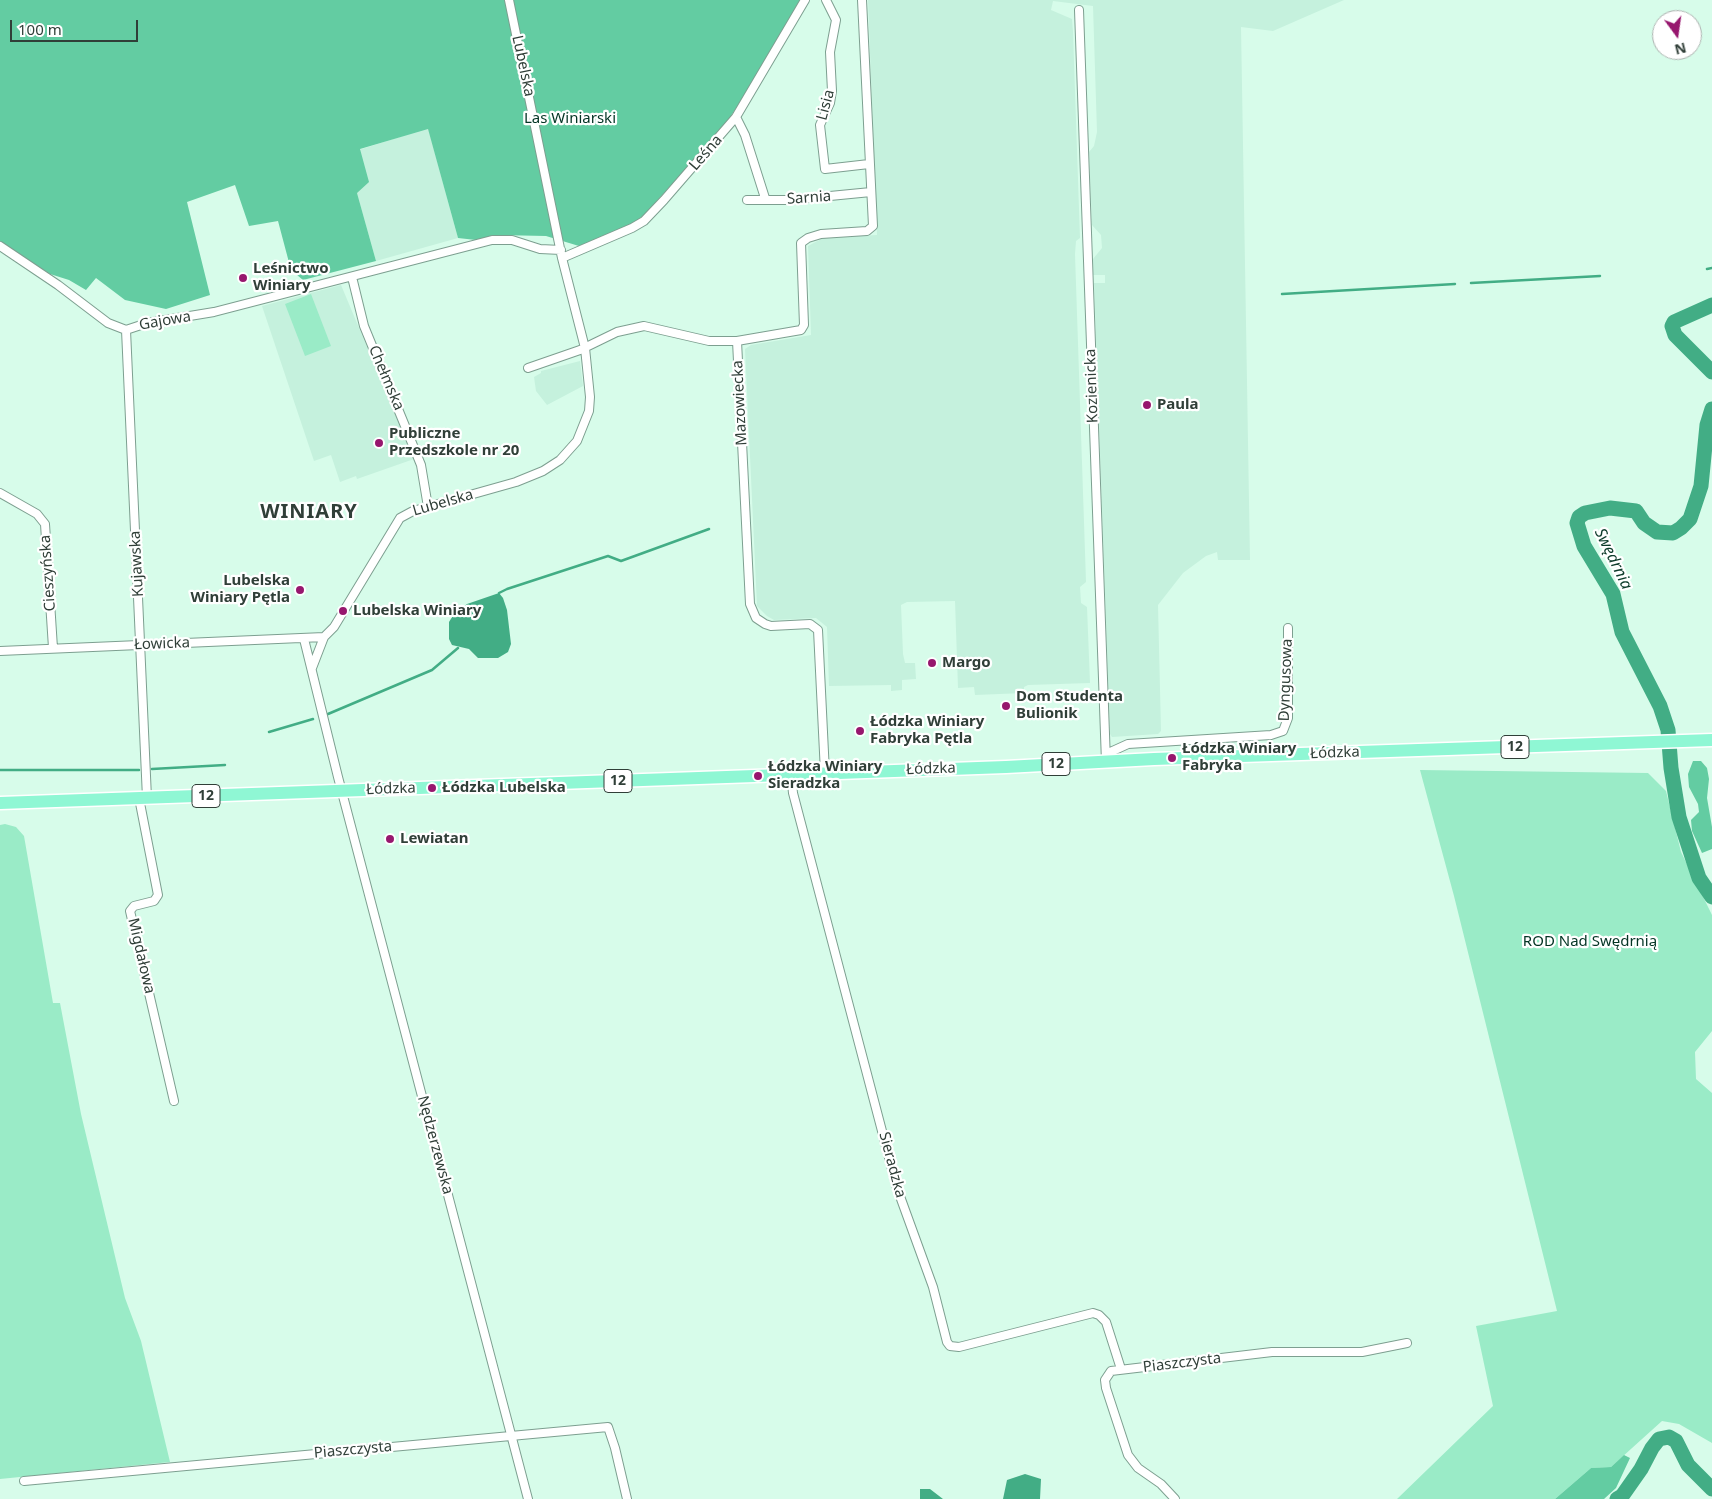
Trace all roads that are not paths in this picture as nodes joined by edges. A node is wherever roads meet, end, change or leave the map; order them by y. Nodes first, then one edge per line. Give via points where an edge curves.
1 (510, 0) edge
2 (805, 0) edge
3 (826, 0) edge
4 (862, 0) edge
5 (1079, 10) dead end
6 (736, 117) junction
7 (869, 164) junction
8 (871, 192) junction
9 (765, 198) junction
10 (747, 200) dead end
11 (0, 246) edge
12 (561, 254) junction
13 (352, 277) junction
14 (126, 330) junction
15 (738, 341) junction
16 (584, 348) junction
17 (528, 368) dead end
18 (0, 494) edge
19 (428, 507) junction
20 (1288, 628) dead end
21 (324, 637) junction
22 (304, 639) junction
23 (140, 644) junction
24 (53, 648) junction
25 (0, 651) edge
26 (312, 673) junction
27 (1706, 740) edge
28 (1106, 758) junction
29 (825, 773) junction
30 (792, 774) junction
31 (342, 791) junction
32 (143, 798) junction
33 (0, 803) edge
34 (174, 1101) dead end
35 (1407, 1343) dead end
36 (1121, 1369) junction
37 (511, 1436) junction
38 (24, 1481) dead end
39 (528, 1499) edge
40 (627, 1499) edge
41 (1175, 1499) edge

1 - 12 street, Lubelska
2 - 6 street, Leśna
3 - 7 street, Lisia via 836,20 830,52 832,91 820,125 825,169
4 - 7 street, Mazowiecka
5 - 28 street, Kozienicka
6 - 9 street
6 - 12 street, Leśna via 644,221 608,240
7 - 8 street, Mazowiecka
8 - 9 street, Sarnia via 789,200
8 - 15 street, Mazowiecka via 873,226 870,230 821,234 801,243 804,328 798,332
9 - 10 street, Sarnia
11 - 14 street, Gajowa via 108,323
12 - 13 street via 498,239
12 - 16 street, Lubelska
13 - 14 street, Gajowa via 189,318 147,323
13 - 19 street, Chełmska via 364,326 422,465
14 - 23 street, Kujawska
15 - 16 street via 699,340 644,326 617,332
15 - 29 street, Mazowiecka via 752,610 756,618 771,626 810,624 818,630
16 - 17 street
16 - 19 street, Lubelska via 590,406 579,437 565,455 528,478
18 - 24 street, Cieszyńska via 37,514 45,524
19 - 21 street, Lubelska via 400,518 334,627
20 - 28 street, Dyngusowa via 1288,718 1283,731 1128,744
21 - 22 street, Łowicka
21 - 26 street, Lubelska
22 - 23 street, Łowicka
22 - 26 street
23 - 24 street, Łowicka
23 - 32 street, Kujawska
24 - 25 street, Łowicka
26 - 31 street
27 - 28 main road, Łódzka / 12
28 - 29 main road, Łódzka / 12
29 - 30 main road, Łódzka / 12
30 - 31 main road, Łódzka / 12
30 - 36 street, Sieradzka via 793,793 898,1188 933,1287 947,1342 958,1347 1092,1313 1106,1322
31 - 32 main road, Łódzka / 12
31 - 37 street, Nędzerzewska
32 - 33 main road, Łódzka / 12
32 - 34 street, Migdałowa via 158,895 154,901 134,906 130,912
35 - 36 street, Piaszczysta via 1362,1352 1272,1352
36 - 41 street, Piaszczysta via 1111,1371 1105,1380 1124,1447 1138,1468 1161,1484
37 - 38 street, Piaszczysta
37 - 39 street, Nędzerzewska
37 - 40 street, Piaszczysta via 608,1427

